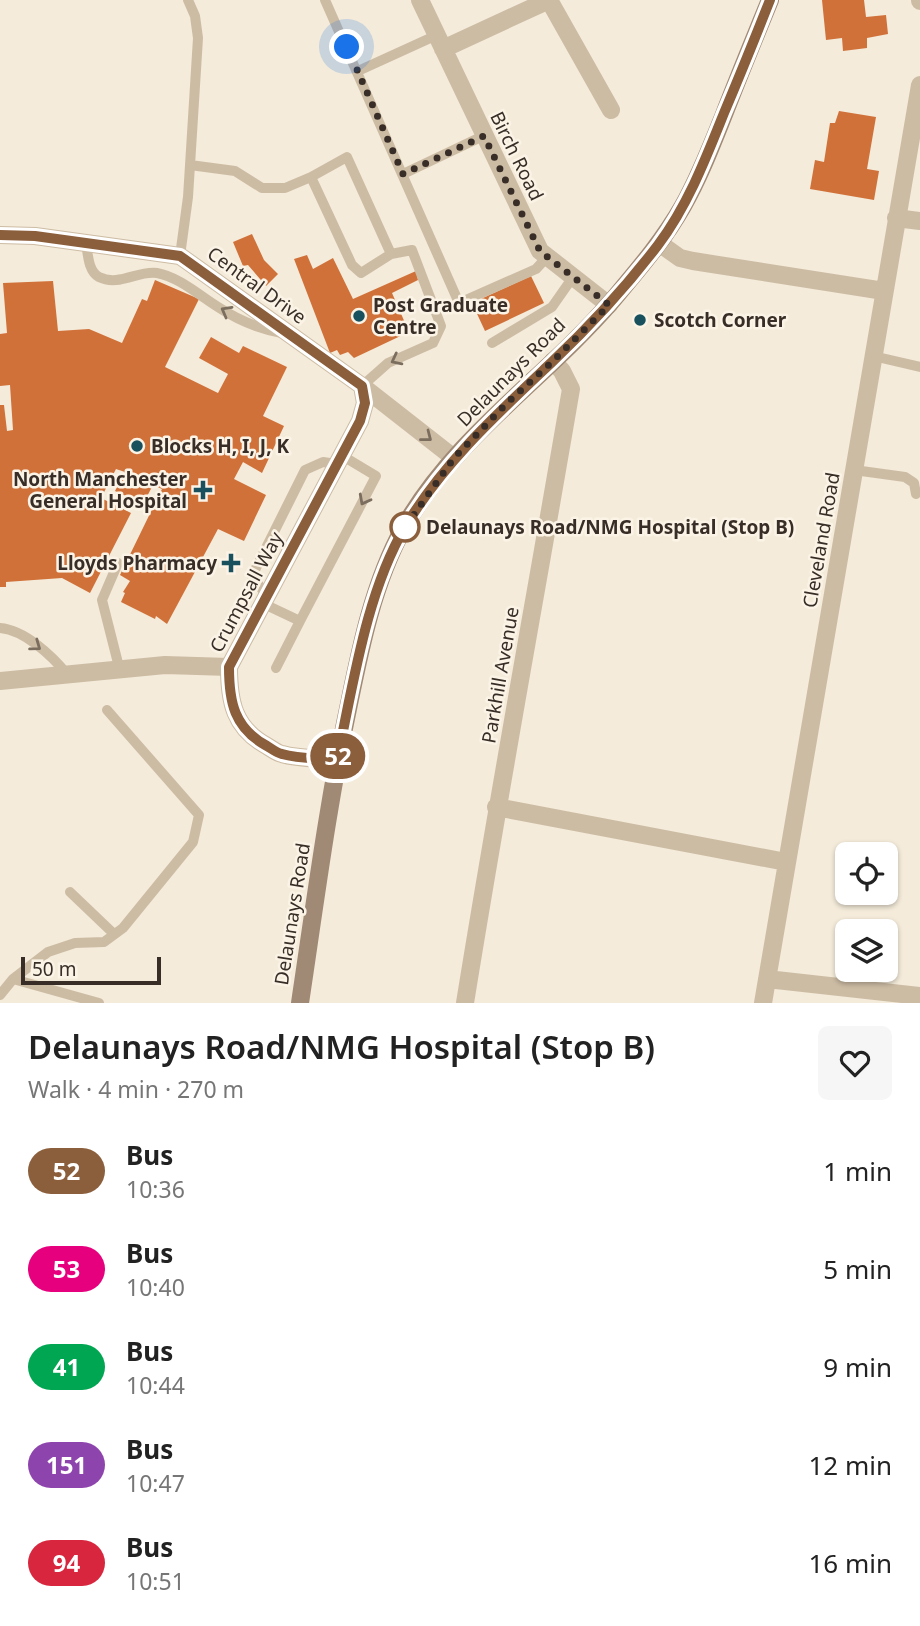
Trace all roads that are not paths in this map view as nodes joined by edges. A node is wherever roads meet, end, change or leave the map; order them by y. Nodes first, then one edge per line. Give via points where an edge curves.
1 (188, 0) edge
2 (325, 0) edge
3 (420, 0) edge
4 (549, 0) edge
5 (770, 0) edge
6 (440, 42) junction
7 (358, 71) junction
8 (920, 85) edge
9 (611, 110) dead end
10 (484, 136) junction
11 (190, 165) junction
12 (403, 174) junction
13 (311, 177) junction
14 (896, 218) junction
15 (920, 221) edge
16 (0, 235) edge
17 (86, 243) junction
18 (659, 243) junction
19 (391, 254) junction
20 (180, 256) junction
21 (547, 257) junction
22 (573, 277) junction
23 (884, 291) junction
24 (609, 305) junction
25 (289, 334) junction
26 (492, 343) dead end
27 (873, 356) junction
28 (553, 361) junction
29 (920, 367) edge
30 (362, 386) junction
31 (454, 458) junction
32 (339, 459) junction
33 (854, 470) junction
34 (916, 494) dead end
35 (118, 563) dead end
36 (266, 600) junction
37 (300, 621) junction
38 (0, 628) edge
39 (229, 667) junction
40 (276, 668) dead end
41 (120, 671) junction
42 (67, 674) junction
43 (0, 681) edge
44 (107, 710) dead end
45 (337, 760) junction
46 (496, 807) junction
47 (786, 862) junction
48 (70, 892) dead end
49 (114, 934) junction
50 (13, 979) junction
51 (767, 979) junction
52 (0, 995) edge
53 (920, 996) edge
54 (99, 1003) edge
55 (300, 1003) edge
56 (465, 1003) edge
57 (763, 1003) edge

1 - 11 lane via 198,38
2 - 7 lane
3 - 6 street, Birch Road
4 - 6 street
4 - 9 street
5 - 18 street, Delaunays Road via 706,158
6 - 7 lane
6 - 10 street, Birch Road
7 - 12 lane
8 - 14 street, Cleveland Road
10 - 12 lane
10 - 21 street, Birch Road
11 - 13 lane via 235,171 262,188 285,188
11 - 20 lane
12 - 21 lane via 459,303 536,269
13 - 19 lane via 352,265 361,273
13 - 19 lane via 347,157
14 - 15 street
14 - 23 street, Cleveland Road
16 - 17 street, Central Drive
17 - 20 street, Central Drive
25 -> 17 lane via 261,330 156,273 119,281 99,277 91,268
18 - 23 street via 693,261
18 - 24 street, Delaunays Road
19 -> 30 lane via 412,250 441,326 433,343 388,363
20 - 25 street, Central Drive
21 - 22 street, Birch Road
22 - 24 street, Birch Road
22 - 26 lane via 551,307
23 - 27 street, Cleveland Road
24 - 28 street, Delaunays Road
25 - 30 street, Central Drive
27 - 29 lane
27 - 33 street, Cleveland Road
28 - 31 street, Delaunays Road
28 - 46 street, Parkhill Avenue via 571,390
30 -> 31 street, Central Drive
30 - 32 street, Crumpsall Way via 363,412
31 - 45 street, Delaunays Road via 403,530 385,569 370,612
32 - 36 street, Crumpsall Way
32 - 36 lane via 304,470 251,576
32 -> 37 lane via 376,476
33 - 34 lane via 905,477 914,483
33 - 47 street, Cleveland Road
35 - 41 lane via 102,600
36 - 37 lane
36 - 39 street, Crumpsall Way
37 - 40 lane
38 -> 42 lane via 33,643
39 - 41 street via 165,665
39 - 45 street, Crumpsall Way via 236,715 254,739 281,754
41 - 42 street
42 - 43 street
44 - 49 lane via 199,815 192,842
45 - 55 street, Delaunays Road
46 - 47 street
46 - 56 street, Parkhill Avenue
47 - 51 street, Cleveland Road
48 - 49 lane
49 - 50 lane via 104,942 75,943 48,952
50 - 52 lane
50 - 54 lane
51 - 53 street
51 - 57 street, Cleveland Road

